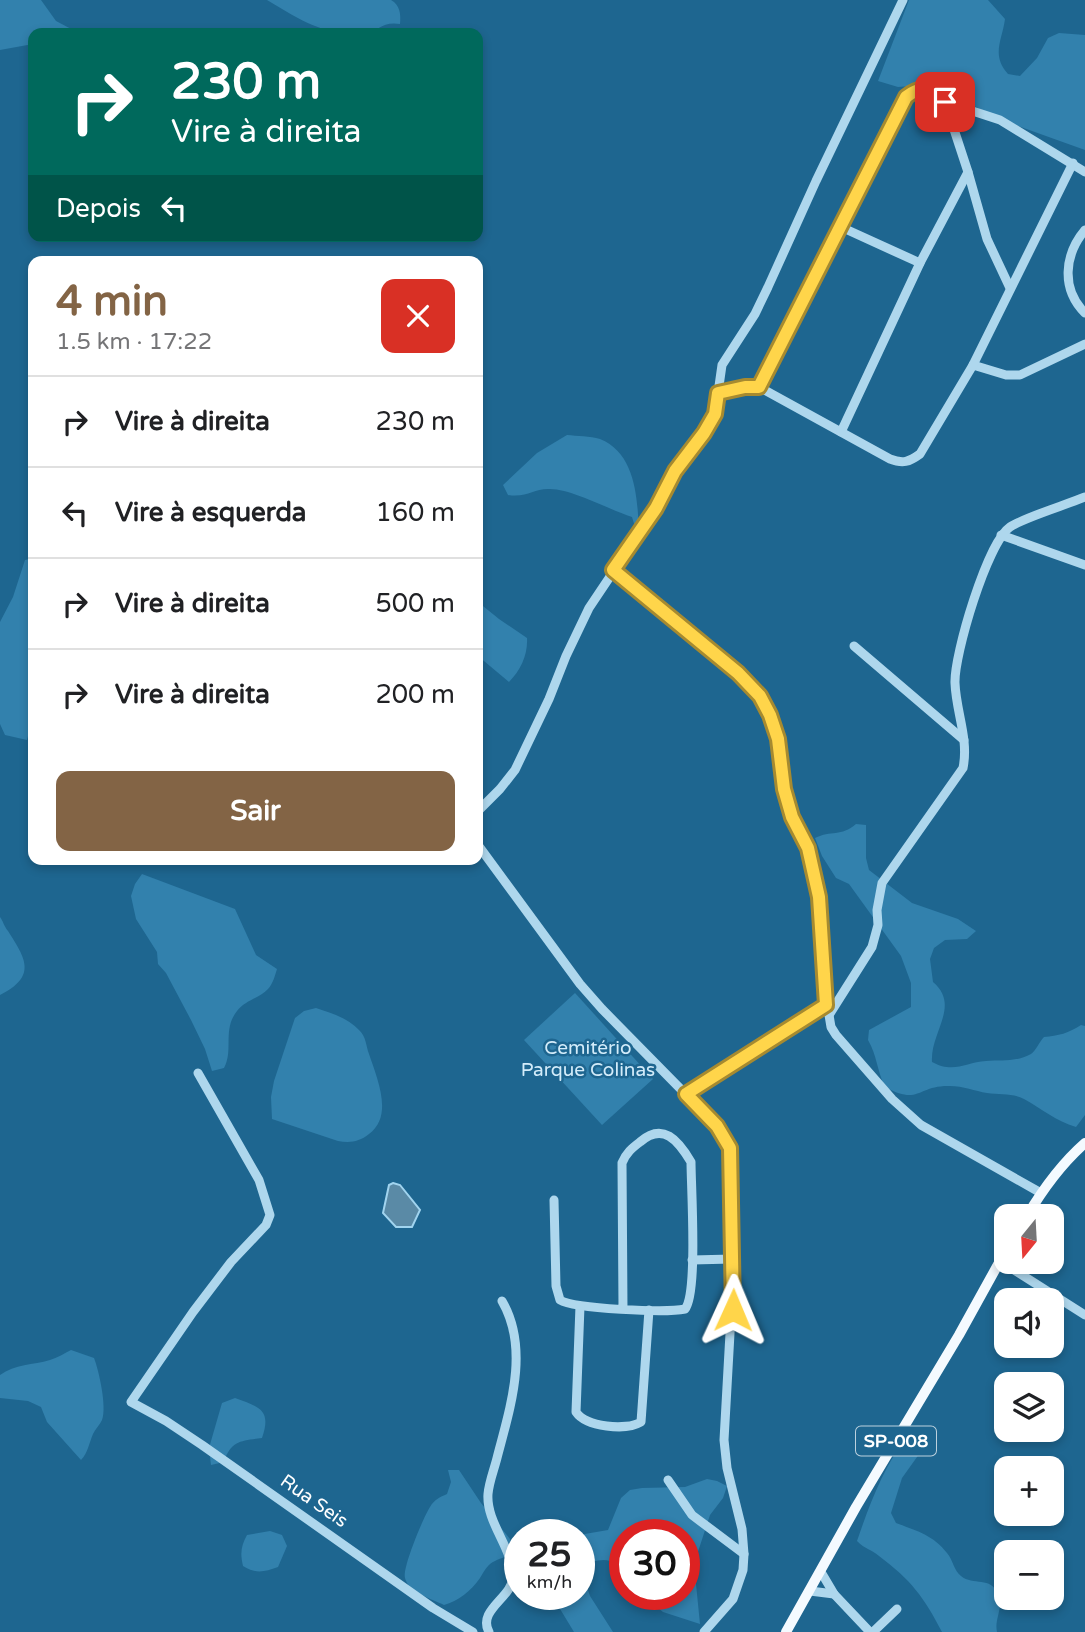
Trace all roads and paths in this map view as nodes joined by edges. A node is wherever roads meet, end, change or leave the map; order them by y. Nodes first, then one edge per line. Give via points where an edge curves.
1 (903, 0) edge
2 (945, 102) junction
3 (1073, 163) junction
4 (968, 172) junction
5 (1085, 172) edge
6 (841, 227) junction
7 (1085, 230) edge
8 (920, 263) junction
9 (1010, 288) junction
10 (1085, 313) edge
11 (1085, 344) edge
12 (973, 365) junction
13 (759, 387) junction
14 (718, 393) junction
15 (841, 432) junction
16 (1085, 497) edge
17 (1002, 535) junction
18 (1085, 565) edge
19 (613, 570) junction
20 (854, 646) dead end
21 (964, 740) junction
22 (483, 805) edge
23 (483, 852) edge
24 (828, 1010) junction
25 (198, 1073) dead end
26 (686, 1094) junction
27 (1085, 1143) edge
28 (1041, 1193) junction
29 (554, 1200) dead end
30 (1034, 1204) edge
31 (692, 1259) junction
32 (732, 1259) junction
33 (994, 1272) edge
34 (1020, 1274) edge
35 (502, 1301) dead end
36 (580, 1306) junction
37 (623, 1308) junction
38 (649, 1310) junction
39 (1085, 1315) edge
40 (668, 1480) dead end
41 (744, 1554) junction
42 (821, 1572) junction
43 (810, 1591) junction
44 (834, 1594) junction
45 (897, 1609) dead end
46 (473, 1632) edge
47 (489, 1632) edge
48 (705, 1632) edge
49 (786, 1632) edge
50 (871, 1632) edge

1 - 14 street via 755,314 722,365
2 - 3 street via 1000,120
2 - 4 street
2 - 6 street via 923,88 906,97
3 - 5 street
3 - 9 street
4 - 8 street
4 - 9 street via 986,239
6 - 8 street
6 - 13 street
7 - 10 street via 1069,260 1067,281
8 - 15 street
9 - 12 street
11 - 12 street via 1020,376
12 - 15 street via 912,460 890,459
13 - 14 street
13 - 15 street
14 - 19 street via 715,414 704,433
16 - 17 street via 1012,526
17 - 18 street
17 - 21 street via 968,618 955,666
19 - 22 street via 580,625 514,770
19 - 24 street via 738,673 760,696 770,715 784,789 808,848 819,897
20 - 21 street
21 - 24 street via 963,768 882,883 872,947
23 - 26 street via 580,984
24 - 26 street
24 - 28 street via 836,1035 921,1125
25 - 46 street, Rua Seis via 259,1180 270,1215 193,1312 132,1403 166,1421
26 - 32 street via 717,1126 730,1148
27 - 28 main road
28 - 30 main road
29 - 36 street via 557,1295 565,1303
31 - 32 street
31 - 37 street via 691,1162 664,1133 649,1134 622,1163
31 - 38 street via 688,1305 678,1310
32 - 41 street via 724,1440
33 - 42 main road, SP-008
34 - 39 street
35 - 47 street via 517,1338 517,1359 488,1495 513,1579 486,1618
36 - 37 street
36 - 38 street via 576,1412 583,1421 594,1424 630,1426 641,1422
37 - 38 street
40 - 41 street via 692,1516
41 - 48 street via 733,1599
42 - 43 main road, SP-008
42 - 44 street
43 - 44 street
43 - 49 main road, SP-008
44 - 50 street
45 - 50 street

